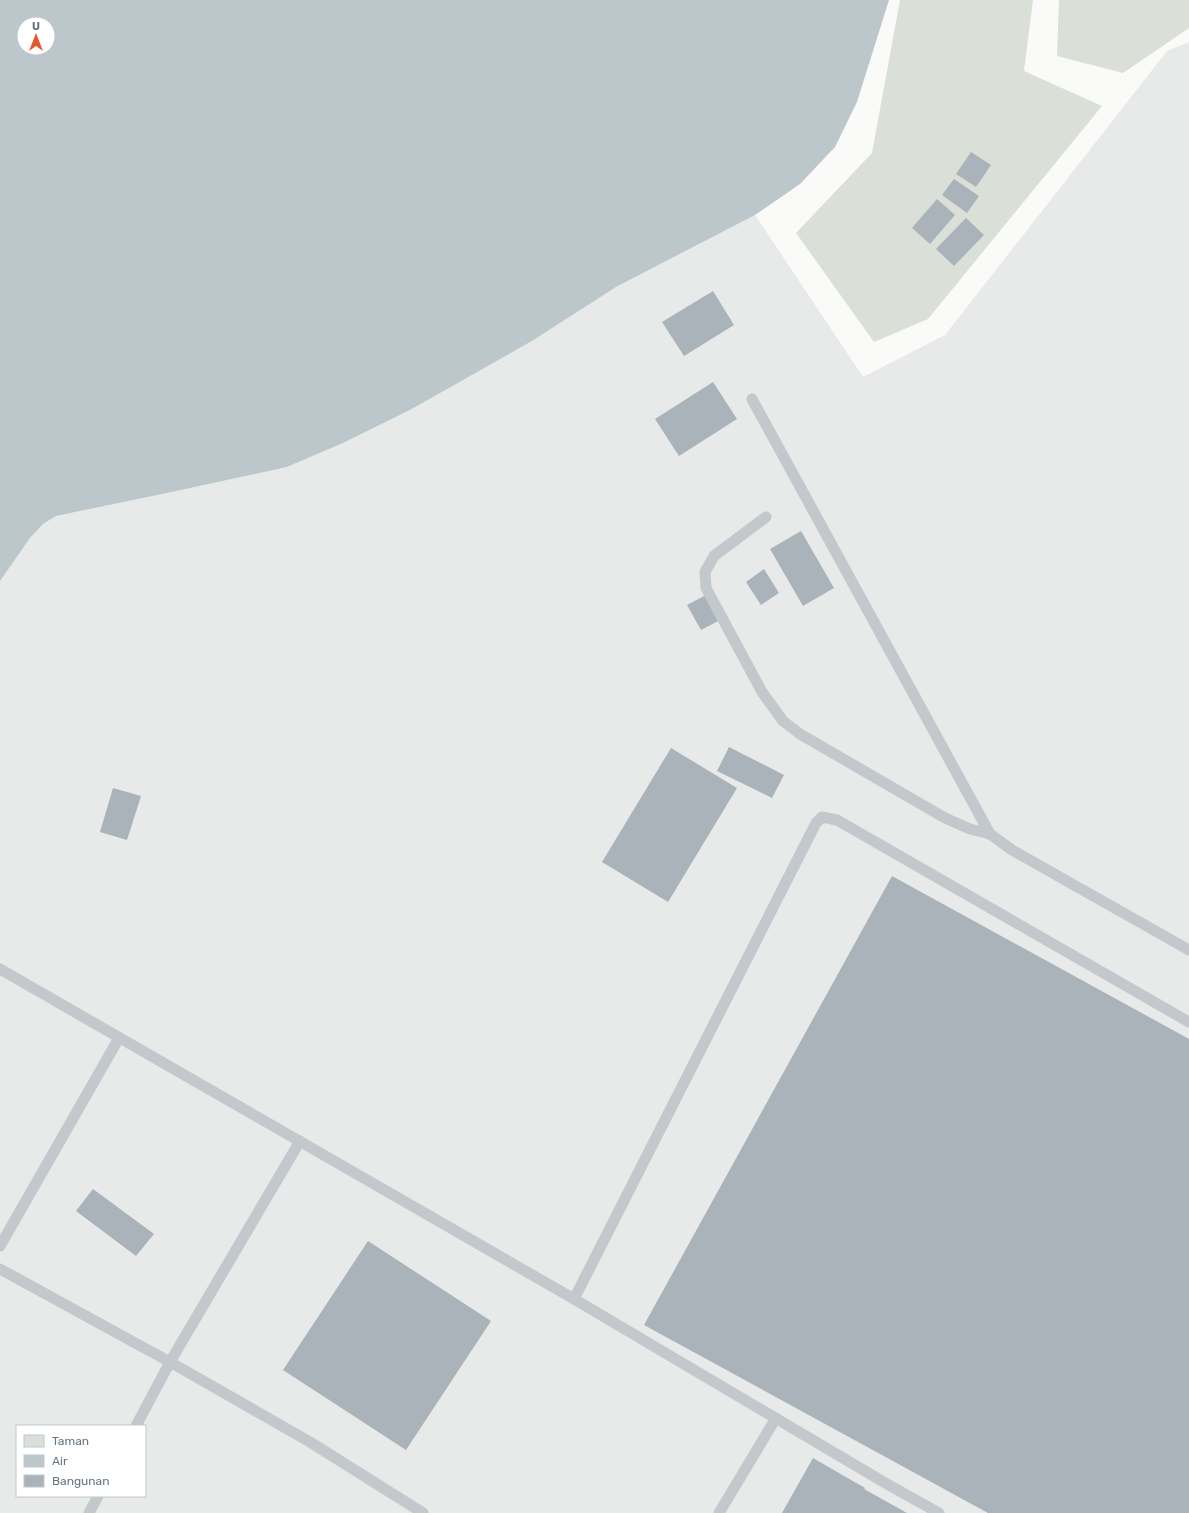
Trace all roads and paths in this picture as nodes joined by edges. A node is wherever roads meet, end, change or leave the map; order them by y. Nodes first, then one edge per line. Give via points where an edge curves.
1 (752, 399) dead end
2 (766, 517) dead end
3 (990, 834) junction
4 (1189, 950) edge
5 (0, 969) edge
6 (1189, 1022) edge
7 (119, 1038) junction
8 (300, 1141) junction
9 (0, 1246) edge
10 (0, 1269) edge
11 (574, 1298) junction
12 (170, 1362) junction
13 (776, 1418) junction
14 (137, 1425) edge
15 (97, 1497) edge
16 (89, 1513) edge
17 (423, 1513) edge
18 (719, 1513) edge
19 (939, 1513) edge

1 - 3 lane
2 - 3 lane via 714,556 705,572 706,588 762,692 783,721 800,734 945,818 970,830
3 - 4 lane via 1012,850
5 - 7 lane
6 - 11 lane via 837,820 822,816 816,822
7 - 8 lane
7 - 9 lane
8 - 11 lane
8 - 12 lane
10 - 12 lane
11 - 13 lane
12 - 14 lane
12 - 17 lane via 310,1442
13 - 18 lane
13 - 19 lane
15 - 16 lane

